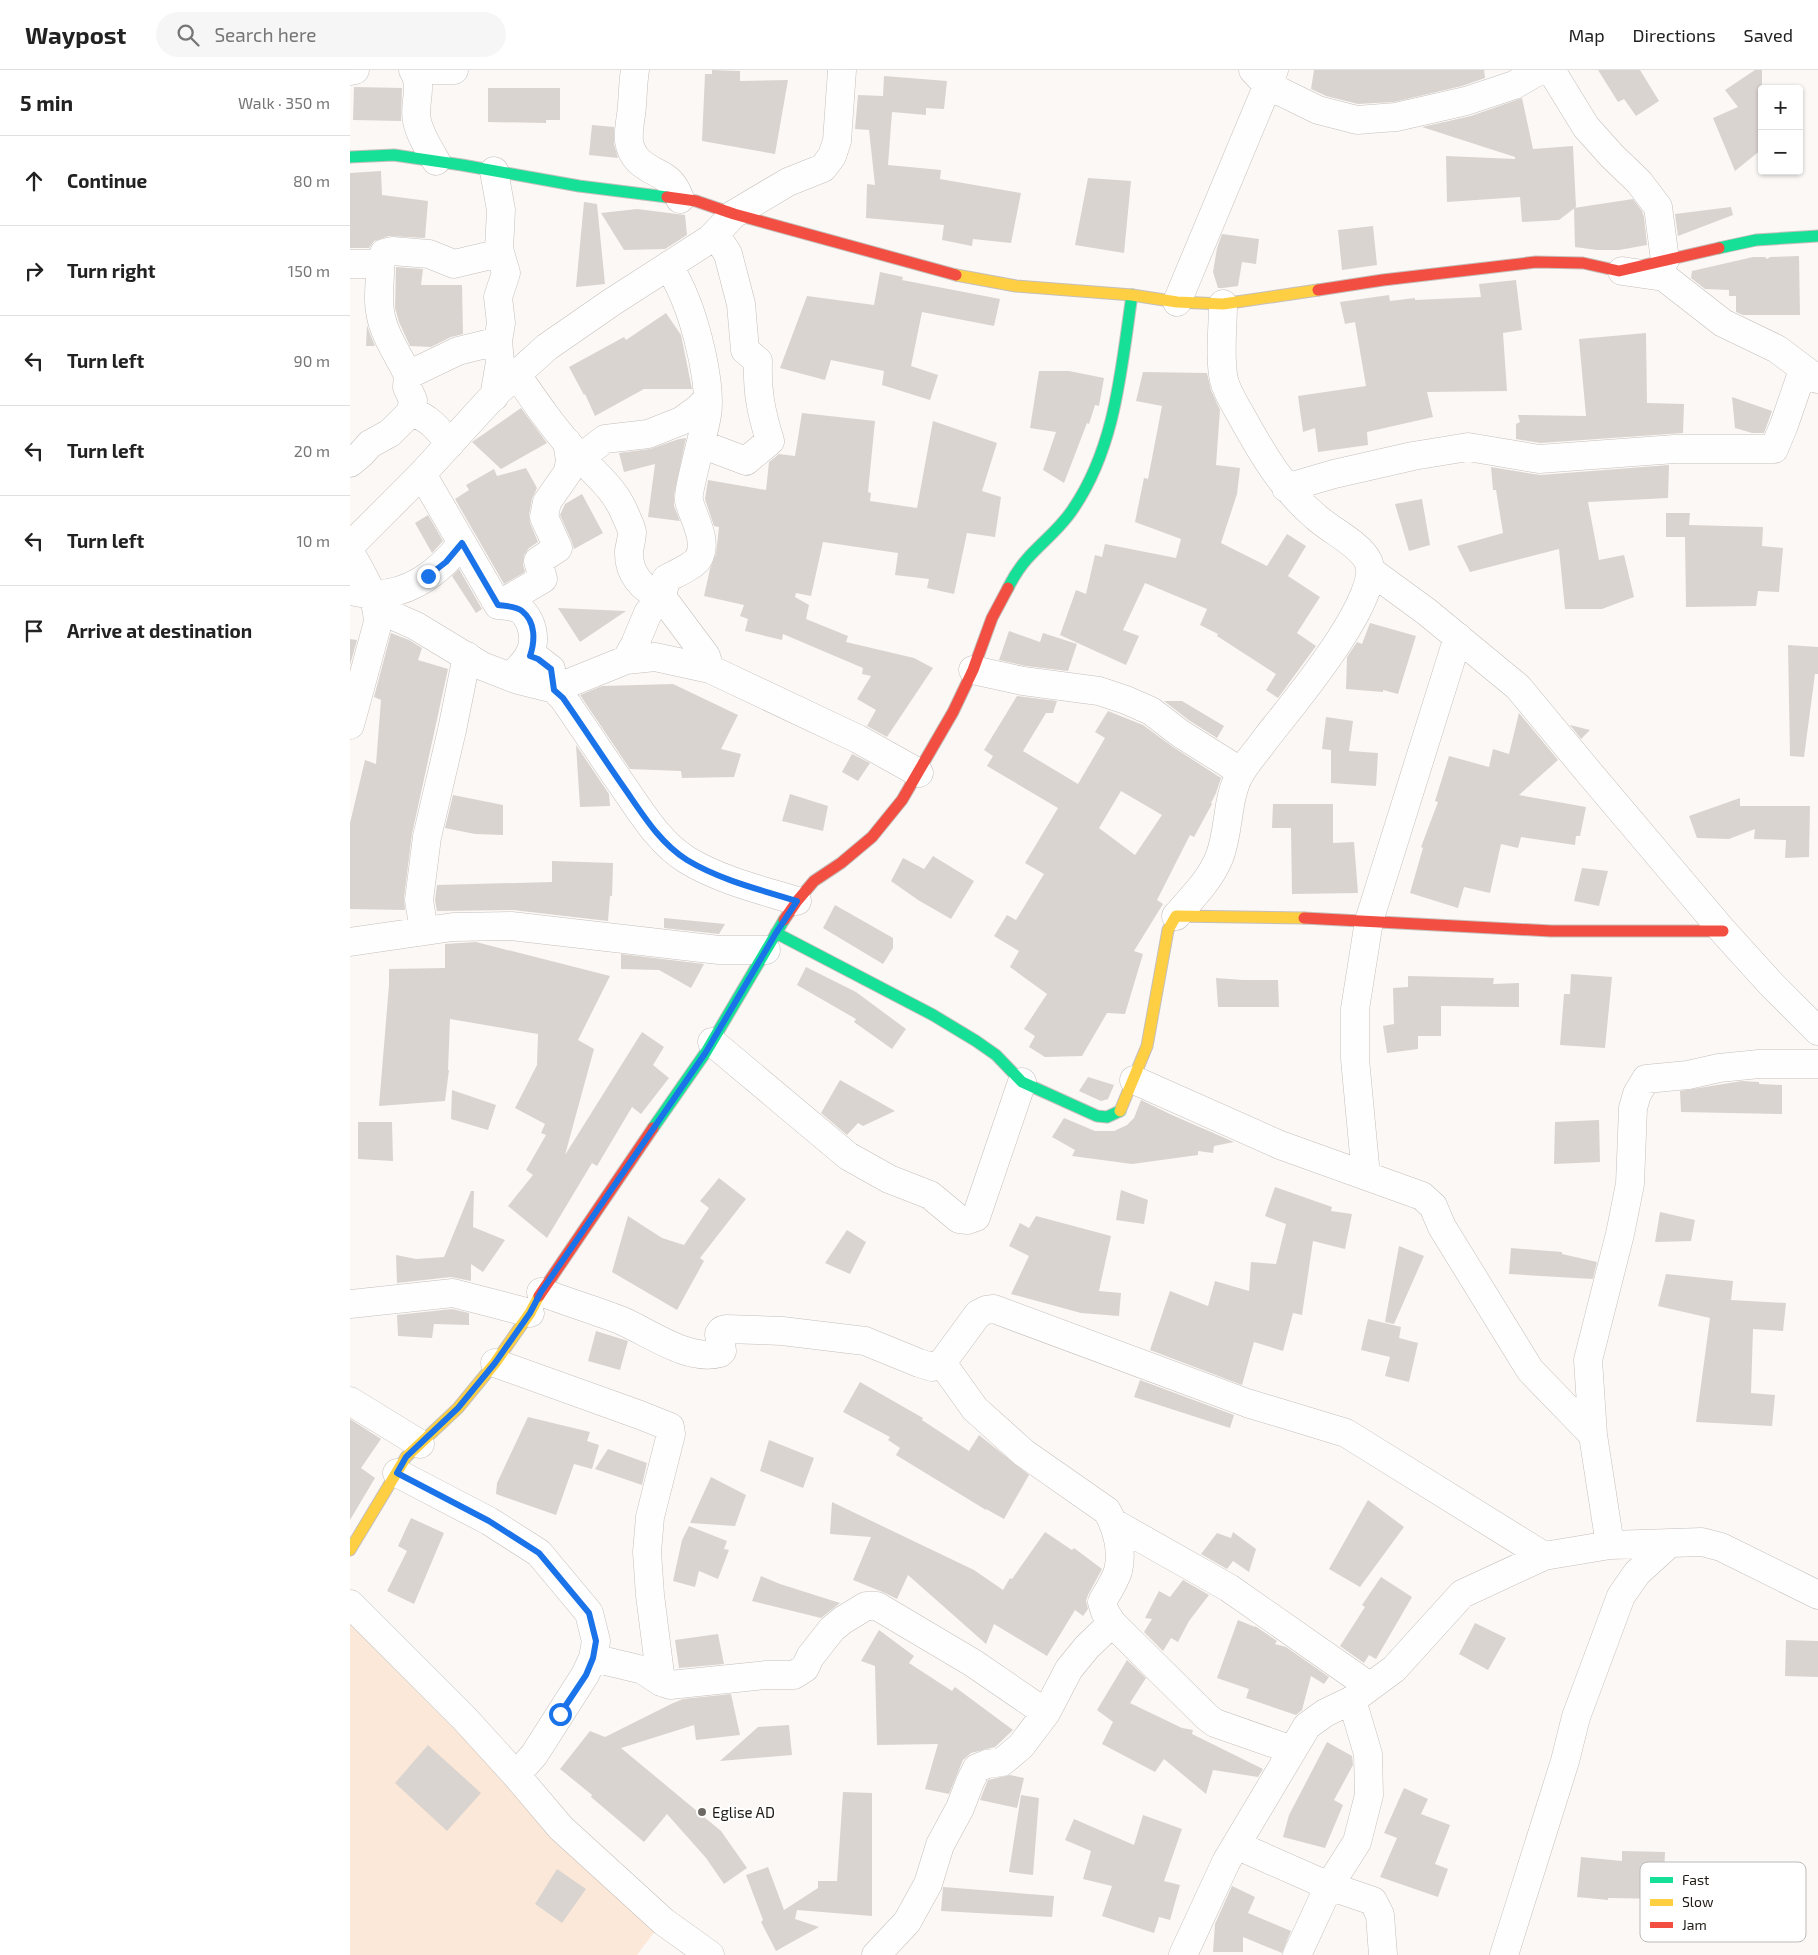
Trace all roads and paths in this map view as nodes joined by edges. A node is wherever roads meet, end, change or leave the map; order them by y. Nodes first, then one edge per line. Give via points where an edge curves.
1 (355, 70) edge
2 (413, 70) edge
3 (454, 70) edge
4 (635, 70) edge
5 (842, 70) edge
6 (1540, 70) edge
7 (1551, 70) edge
8 (350, 71) edge
9 (1265, 75) edge
10 (350, 157) edge
11 (436, 161) junction
12 (494, 171) junction
13 (680, 199) junction
14 (734, 214) junction
15 (715, 234) junction
16 (1818, 236) edge
17 (500, 252) junction
18 (1665, 260) junction
19 (350, 264) edge
20 (380, 264) junction
21 (669, 265) junction
22 (1619, 271) junction
23 (1132, 295) junction
24 (1177, 302) junction
25 (1223, 304) junction
26 (498, 341) junction
27 (408, 375) junction
28 (517, 375) junction
29 (1810, 375) edge
30 (494, 397) junction
31 (707, 399) junction
32 (411, 412) junction
33 (450, 444) junction
34 (701, 444) junction
35 (574, 450) junction
36 (350, 463) edge
37 (422, 474) junction
38 (1286, 488) junction
39 (350, 514) edge
40 (376, 520) junction
41 (462, 543) junction
42 (350, 546) edge
43 (350, 552) edge
44 (1371, 571) junction
45 (662, 597) junction
46 (367, 598) edge
47 (498, 605) junction
48 (1458, 637) junction
49 (467, 656) junction
50 (530, 656) junction
51 (626, 660) junction
52 (710, 668) junction
53 (973, 670) junction
54 (510, 677) junction
55 (554, 690) junction
56 (350, 726) edge
57 (919, 773) junction
58 (1240, 774) junction
59 (797, 901) junction
60 (1176, 916) junction
61 (1369, 921) junction
62 (424, 931) junction
63 (1723, 931) junction
64 (350, 942) edge
65 (771, 942) junction
66 (1818, 1031) edge
67 (712, 1042) junction
68 (1818, 1064) edge
69 (1134, 1080) junction
70 (1022, 1082) junction
71 (1366, 1176) junction
72 (535, 1303) junction
73 (350, 1304) edge
74 (495, 1363) junction
75 (942, 1364) junction
76 (350, 1401) edge
77 (1593, 1435) junction
78 (420, 1444) junction
79 (397, 1473) junction
80 (1114, 1523) junction
81 (1669, 1544) junction
82 (1610, 1545) junction
83 (350, 1550) edge
84 (1544, 1556) junction
85 (1818, 1595) edge
86 (350, 1604) edge
87 (1112, 1623) junction
88 (593, 1658) junction
89 (661, 1682) junction
90 (1360, 1693) junction
91 (1046, 1713) junction
92 (1292, 1750) junction
93 (516, 1775) junction
94 (1236, 1846) junction
95 (1329, 1886) junction
96 (710, 1955) edge
97 (876, 1955) edge
98 (1183, 1955) edge
99 (1297, 1955) edge
100 (1382, 1955) edge
101 (1504, 1955) edge

1 - 8 street
2 - 3 street
2 - 11 street via 418,79 417,122
4 - 13 street via 628,142 639,160 675,186
5 - 14 street via 837,141 832,156 823,168 788,182
6 - 9 street via 1514,85 1466,101 1396,117 1357,120 1318,110
7 - 18 street via 1586,127 1639,182 1658,207
9 - 24 street via 1233,169
10 - 11 street via 394,155
11 - 12 street
12 - 13 street
12 - 17 street via 501,210
13 - 14 street
14 - 15 street
14 - 23 street via 959,276 1016,286
15 - 21 street
15 - 34 street via 728,254 741,304 745,350 758,361 759,404 770,441 746,460
16 - 18 street via 1756,240
17 - 20 street via 454,264 429,254 392,250 384,253
17 - 26 street via 506,273 498,297 501,323
18 - 22 street
19 - 20 street
20 - 27 street via 379,309
21 - 28 street via 547,347
21 - 31 street via 696,332
22 - 25 street via 1583,263 1536,262 1383,280
22 - 29 street via 1664,277 1723,323 1777,350
23 - 24 street
23 - 53 street via 1120,386 1096,471 1073,510 1026,560 1009,586 992,618
24 - 25 street
25 - 38 street via 1224,381 1261,451
26 - 27 street via 458,351
26 - 30 street via 500,362
27 - 32 street via 407,387 413,400
28 - 30 street
28 - 35 street
29 - 38 street via 1774,449 1675,449 1539,459 1468,447 1413,456
30 - 33 street
31 - 34 street via 708,412
31 - 35 street via 681,421 648,434 605,439
32 - 33 street via 422,415 433,424
32 - 36 street via 390,433 370,444
33 - 37 street
34 - 45 street via 689,500 702,547 698,559 691,566 666,579
35 - 45 street via 603,479 625,512 632,532 630,566 636,579
35 - 47 street via 568,472 547,502 544,517 558,548 538,561 543,579
37 - 40 street
37 - 41 street
38 - 44 street via 1316,518 1360,550
39 - 40 street
40 - 42 street
41 - 46 street via 446,562 420,582
41 - 47 street
43 - 46 street
44 - 48 street
44 - 58 street via 1368,587 1352,621 1290,710
45 - 51 street via 648,614
45 - 52 street via 706,656
46 - 49 street
46 - 56 street via 378,622
47 - 50 street via 521,610 528,620 534,644
48 - 61 street
48 - 63 street via 1518,687
49 - 54 street
49 - 62 street via 427,837 419,900
50 - 54 street
50 - 55 street via 551,669
51 - 52 street via 655,657
51 - 55 street
52 - 57 street via 858,739
53 - 57 street
53 - 58 street via 1040,684 1099,691 1126,700 1151,711
54 - 55 street
55 - 59 street via 563,698 665,842 687,860 710,872
57 - 59 street via 872,837 814,880
58 - 60 street via 1219,858 1202,886
59 - 65 street
60 - 61 street via 1241,915
60 - 69 street via 1168,930 1146,1046
61 - 63 street via 1577,932
61 - 71 street via 1355,1010 1355,1059
62 - 64 street
62 - 65 street via 511,926 719,950
63 - 66 street
65 - 67 street
65 - 70 street via 933,1015 996,1055
67 - 70 street via 848,1156 889,1179 930,1195 959,1219 976,1217
67 - 72 street
68 - 77 street via 1760,1064 1646,1079 1633,1108 1630,1184 1588,1360
69 - 70 street via 1120,1111 1107,1117 1097,1116
69 - 71 street via 1280,1145
71 - 77 street via 1422,1196 1433,1206 1454,1248 1530,1370
72 - 73 street via 453,1293
72 - 74 street
72 - 75 street via 620,1320 686,1351 702,1354 717,1354 722,1350 719,1334 722,1330 782,1331 865,1341 932,1367
74 - 78 street via 458,1408
74 - 89 street via 670,1427 650,1517 648,1552
75 - 80 street via 975,1409 1024,1453 1107,1511
75 - 84 street via 978,1314 994,1309 1247,1403 1346,1433
76 - 78 street
77 - 82 street
78 - 79 street via 406,1457
79 - 83 street
79 - 88 street via 489,1521 539,1553 589,1613 596,1641
80 - 87 street via 1119,1547 1118,1571 1102,1602
80 - 90 street via 1229,1588
81 - 82 street
81 - 85 street via 1702,1542 1721,1547
81 - 101 street via 1637,1573 1620,1596 1576,1717
82 - 84 street
84 - 90 street via 1462,1594 1394,1669
86 - 93 street
87 - 91 street via 1069,1669
87 - 92 street via 1207,1717
88 - 89 street via 643,1670
88 - 93 street via 586,1675 534,1755
89 - 91 street via 670,1685 794,1675 805,1668 810,1657 838,1624 866,1606 877,1606 974,1663
90 - 92 street via 1307,1726
90 - 95 street via 1368,1754 1368,1795 1357,1842
91 - 97 street via 1021,1746 1002,1762 977,1768 940,1845 928,1884 907,1922
92 - 94 street
93 - 96 street via 587,1853 664,1922
94 - 95 street
94 - 98 street
95 - 99 street
95 - 100 street via 1373,1901 1380,1915

